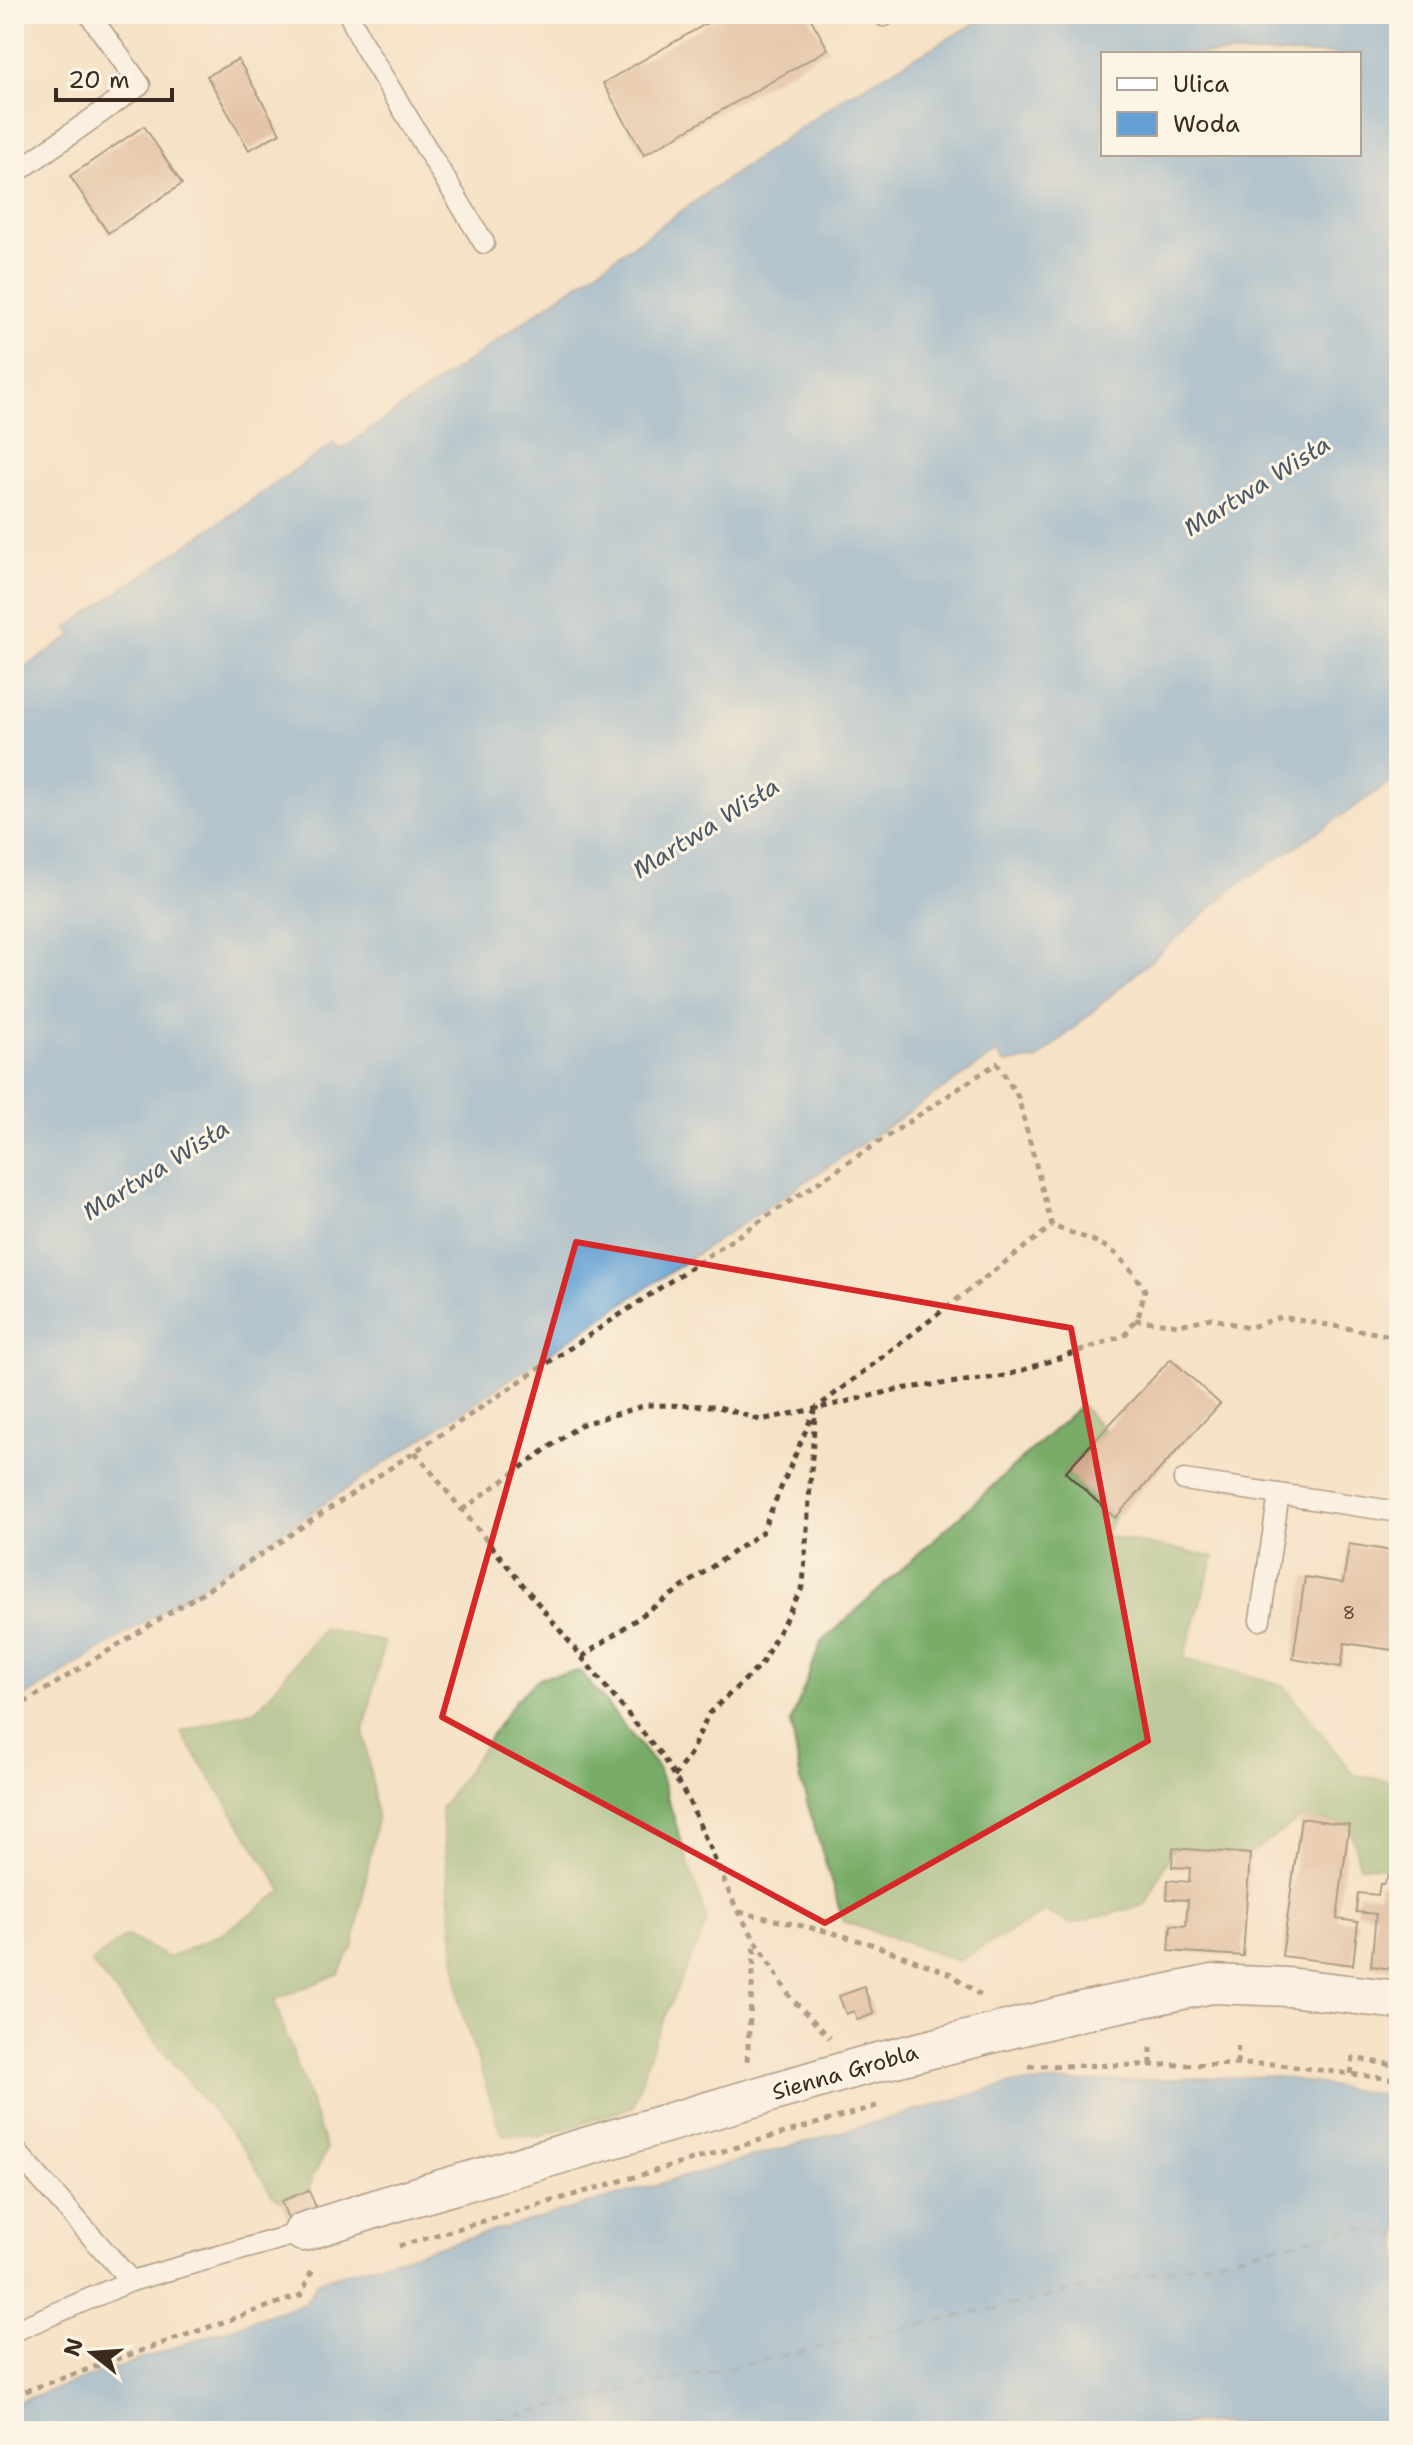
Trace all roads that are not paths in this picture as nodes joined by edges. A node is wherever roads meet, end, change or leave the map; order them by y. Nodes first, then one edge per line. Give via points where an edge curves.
1 (89, 14) edge
2 (349, 14) edge
3 (14, 174) edge
4 (484, 243) dead end
5 (1184, 1480) dead end
6 (1279, 1494) junction
7 (1399, 1512) edge
8 (1260, 1620) dead end
9 (1399, 2000) edge
10 (14, 2149) edge
11 (303, 2232) joint
12 (131, 2281) junction
13 (14, 2331) edge

1 - 3 lane via 140,85
2 - 4 lane
5 - 6 lane
6 - 7 lane
6 - 8 lane
9 - 11 street, Sienna Grobla via 1212,1984 859,2067
10 - 12 lane
11 - 12 lane
12 - 13 lane

